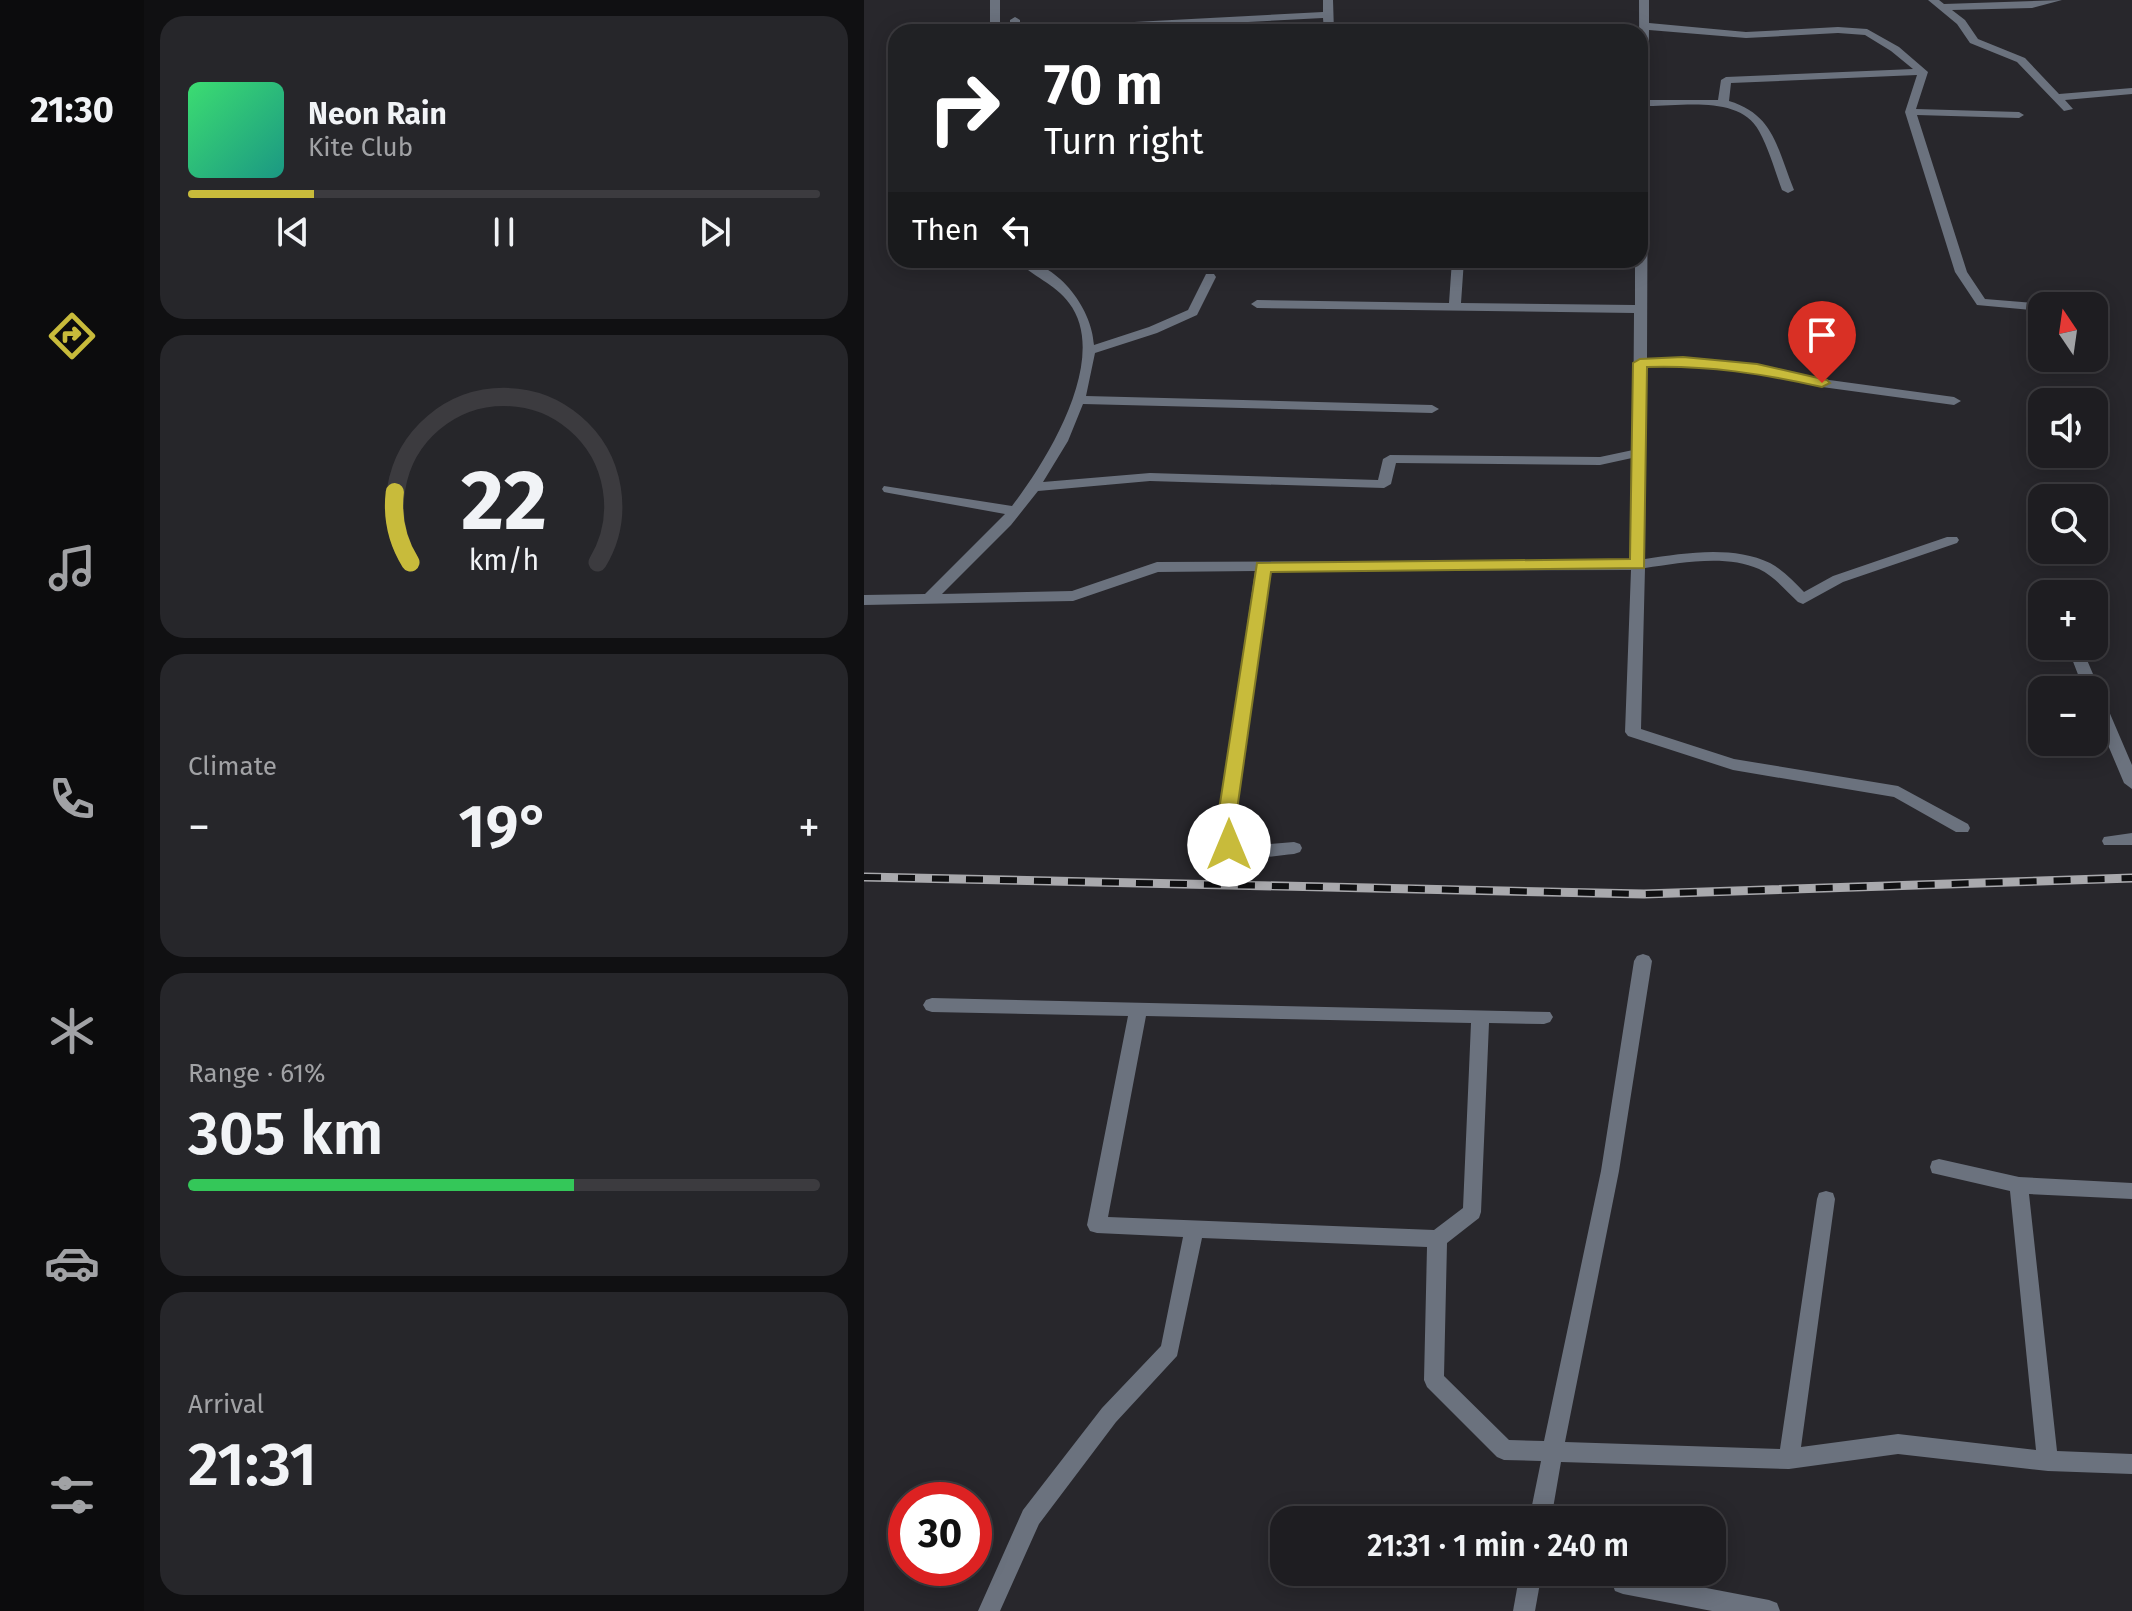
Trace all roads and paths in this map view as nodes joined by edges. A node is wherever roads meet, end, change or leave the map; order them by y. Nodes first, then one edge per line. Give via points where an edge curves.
1 (995, 0) edge
2 (1328, 0) edge
3 (1644, 0) edge
4 (2057, 0) edge
5 (1938, 4) edge
6 (1329, 15) junction
7 (1015, 20) dead end
8 (995, 24) edge
9 (1015, 24) edge
10 (1152, 24) edge
11 (1329, 24) edge
12 (1643, 24) edge
13 (1648, 26) edge
14 (1923, 72) junction
15 (2132, 91) edge
16 (2059, 97) junction
17 (1648, 103) edge
18 (1723, 103) junction
19 (2068, 109) dead end
20 (1910, 112) junction
21 (2019, 115) dead end
22 (1788, 190) dead end
23 (1033, 268) edge
24 (1457, 268) edge
25 (1641, 268) edge
26 (1210, 277) dead end
27 (1257, 304) dead end
28 (2028, 306) edge
29 (1455, 307) junction
30 (1640, 309) junction
31 (1091, 350) junction
32 (1640, 363) junction
33 (1077, 400) junction
34 (1954, 401) dead end
35 (1432, 409) dead end
36 (1639, 453) junction
37 (1032, 487) junction
38 (889, 489) dead end
39 (1015, 511) junction
40 (1952, 540) dead end
41 (1638, 565) junction
42 (1263, 567) junction
43 (930, 597) junction
44 (864, 600) edge
45 (2108, 727) edge
46 (2132, 783) edge
47 (1962, 828) dead end
48 (2132, 839) edge
49 (2110, 841) dead end
50 (1294, 848) dead end
51 (1643, 961) dead end
52 (932, 1005) dead end
53 (1138, 1010) junction
54 (1480, 1017) junction
55 (1544, 1017) dead end
56 (1939, 1167) dead end
57 (2019, 1185) junction
58 (2132, 1191) edge
59 (1826, 1199) dead end
60 (1194, 1229) junction
61 (1437, 1239) junction
62 (1552, 1451) junction
63 (1789, 1459) junction
64 (2048, 1461) junction
65 (2132, 1464) edge
66 (1542, 1506) edge
67 (1528, 1586) edge
68 (1639, 1586) edge
69 (992, 1610) edge
70 (1524, 1611) edge
71 (1769, 1611) edge

1 - 8 street
2 - 6 street
3 - 12 street
4 - 5 street via 2032,5
5 - 16 street via 1974,41 2021,60
6 - 10 street
6 - 11 street
7 - 9 street
13 - 14 street via 1746,35 1867,32
14 - 18 street via 1726,80
14 - 20 street
15 - 16 street
16 - 19 street
17 - 18 street
18 - 22 street via 1746,110 1763,127
20 - 21 street
20 - 28 street via 1961,272 1981,302
23 - 31 street via 1080,308
24 - 29 street
25 - 30 street
26 - 31 street via 1193,312
27 - 29 street
29 - 30 street
30 - 32 street
31 - 33 street
32 - 34 street via 1757,368 1822,383
32 - 36 street
33 - 35 street
33 - 37 street via 1064,436
36 - 37 street via 1600,461 1390,459 1384,484 1150,477
36 - 41 street
37 - 39 street
38 - 39 street
39 - 43 street
40 - 41 street via 1838,579 1803,599 1764,566 1679,557
41 - 42 street
41 - 47 street via 1633,732 1733,764 1898,792
42 - 43 street via 1157,567 1073,596
42 - 50 street via 1228,810 1229,845 1243,852
43 - 44 street
45 - 46 street
48 - 49 street
51 - 62 street via 1638,1012
52 - 53 street
53 - 54 street
53 - 60 street via 1097,1225
54 - 55 street
54 - 61 street via 1472,1212
56 - 57 street
57 - 58 street
57 - 64 street
59 - 63 street
60 - 61 street
60 - 69 street via 1170,1350 1109,1415 1031,1517
61 - 62 street via 1434,1380 1504,1450
62 - 63 street
62 - 66 street
63 - 64 street via 1898,1444
64 - 65 street
67 - 70 street
68 - 71 street

